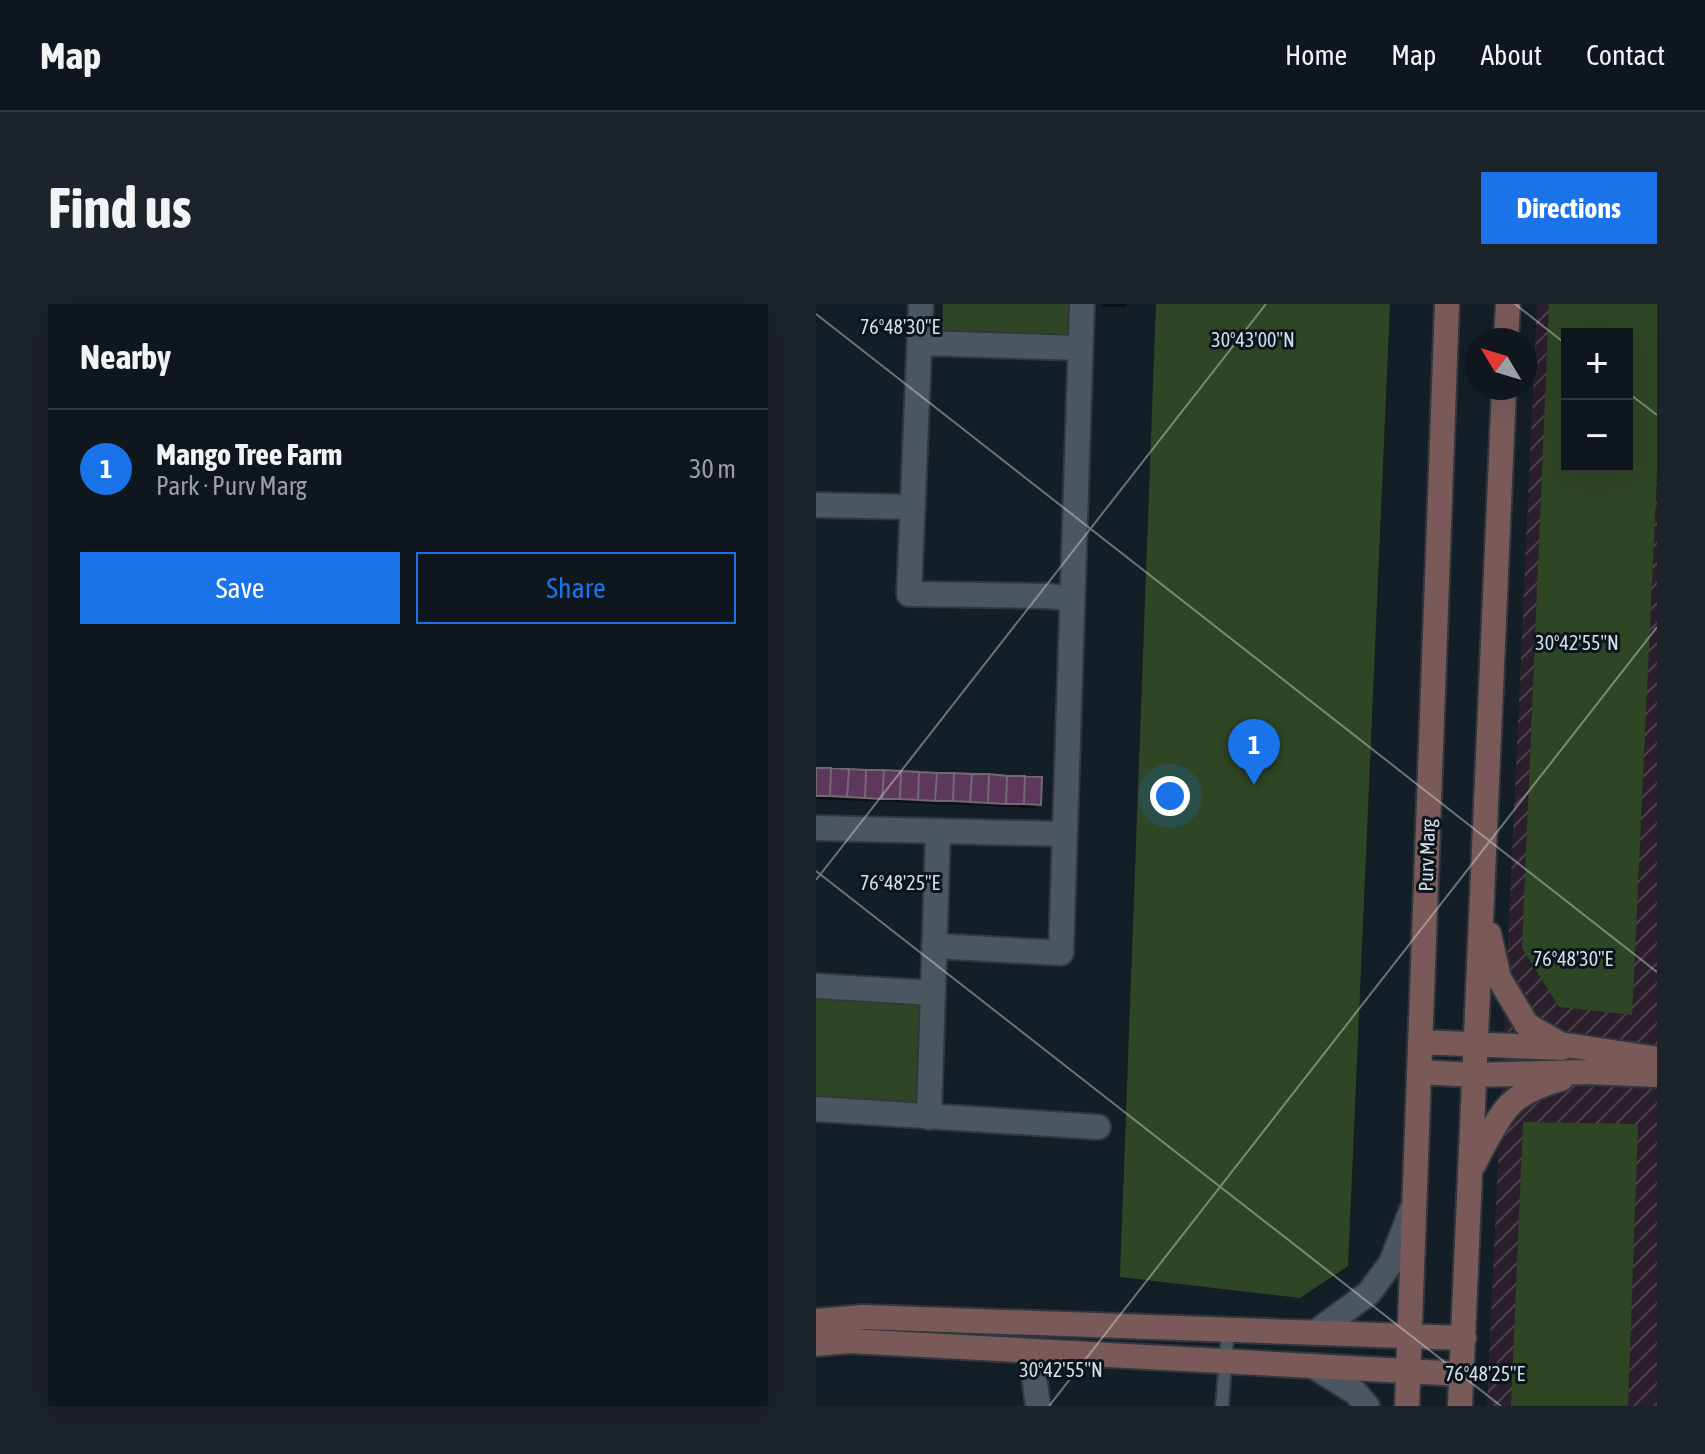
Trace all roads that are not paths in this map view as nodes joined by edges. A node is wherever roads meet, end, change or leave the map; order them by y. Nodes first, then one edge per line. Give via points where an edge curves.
1 (921, 304) edge
2 (1082, 304) edge
3 (1447, 304) edge
4 (1508, 304) edge
5 (1507, 328) edge
6 (920, 343) junction
7 (1080, 348) junction
8 (1503, 400) edge
9 (816, 505) edge
10 (913, 507) junction
11 (1071, 598) junction
12 (816, 828) edge
13 (938, 832) junction
14 (1064, 834) junction
15 (1482, 905) junction
16 (934, 946) junction
17 (816, 986) edge
18 (933, 993) junction
19 (1420, 1042) junction
20 (1476, 1044) junction
21 (1657, 1059) edge
22 (1588, 1061) junction
23 (1419, 1072) junction
24 (1475, 1075) junction
25 (1657, 1075) edge
26 (816, 1109) edge
27 (929, 1117) junction
28 (1098, 1127) dead end
29 (1471, 1171) junction
30 (1414, 1202) junction
31 (816, 1321) edge
32 (1228, 1329) junction
33 (1316, 1332) junction
34 (1410, 1335) junction
35 (1464, 1338) junction
36 (816, 1344) edge
37 (1031, 1351) junction
38 (1226, 1362) junction
39 (1313, 1366) junction
40 (1408, 1371) junction
41 (1462, 1374) junction
42 (1038, 1406) edge
43 (1222, 1406) edge
44 (1367, 1406) edge
45 (1407, 1406) edge
46 (1460, 1406) edge

1 - 6 street
2 - 7 street
3 - 19 main road, Purv Marg
4 - 5 main road
6 - 7 street
6 - 10 street
7 - 11 street
8 - 15 main road
9 - 10 street
10 - 11 street via 909,594
11 - 14 street
12 - 13 street
13 - 14 street
13 - 16 street
14 - 16 street via 1061,953
15 - 20 main road
15 - 22 main road via 1499,978 1527,1025
16 - 18 street
17 - 18 street
18 - 27 street
19 - 20 main road
19 - 23 main road, Purv Marg
20 - 22 main road
20 - 24 main road
21 - 22 main road
22 - 24 main road
22 - 25 main road
22 - 29 main road via 1513,1101
23 - 24 main road
23 - 30 main road, Purv Marg
24 - 29 main road
26 - 27 street
27 - 28 street
29 - 35 main road
30 - 33 street via 1391,1263 1369,1293
30 - 34 main road, Purv Marg
31 - 32 main road via 863,1317
32 - 33 main road
32 - 38 lane
33 - 34 main road
34 - 35 main road
34 - 40 main road, Purv Marg
35 - 41 main road
36 - 37 main road via 849,1341
37 - 38 main road
37 - 42 street
38 - 39 main road
38 - 43 lane
39 - 40 main road
39 - 44 street via 1355,1392
40 - 41 main road
40 - 45 main road, Purv Marg
41 - 46 main road

